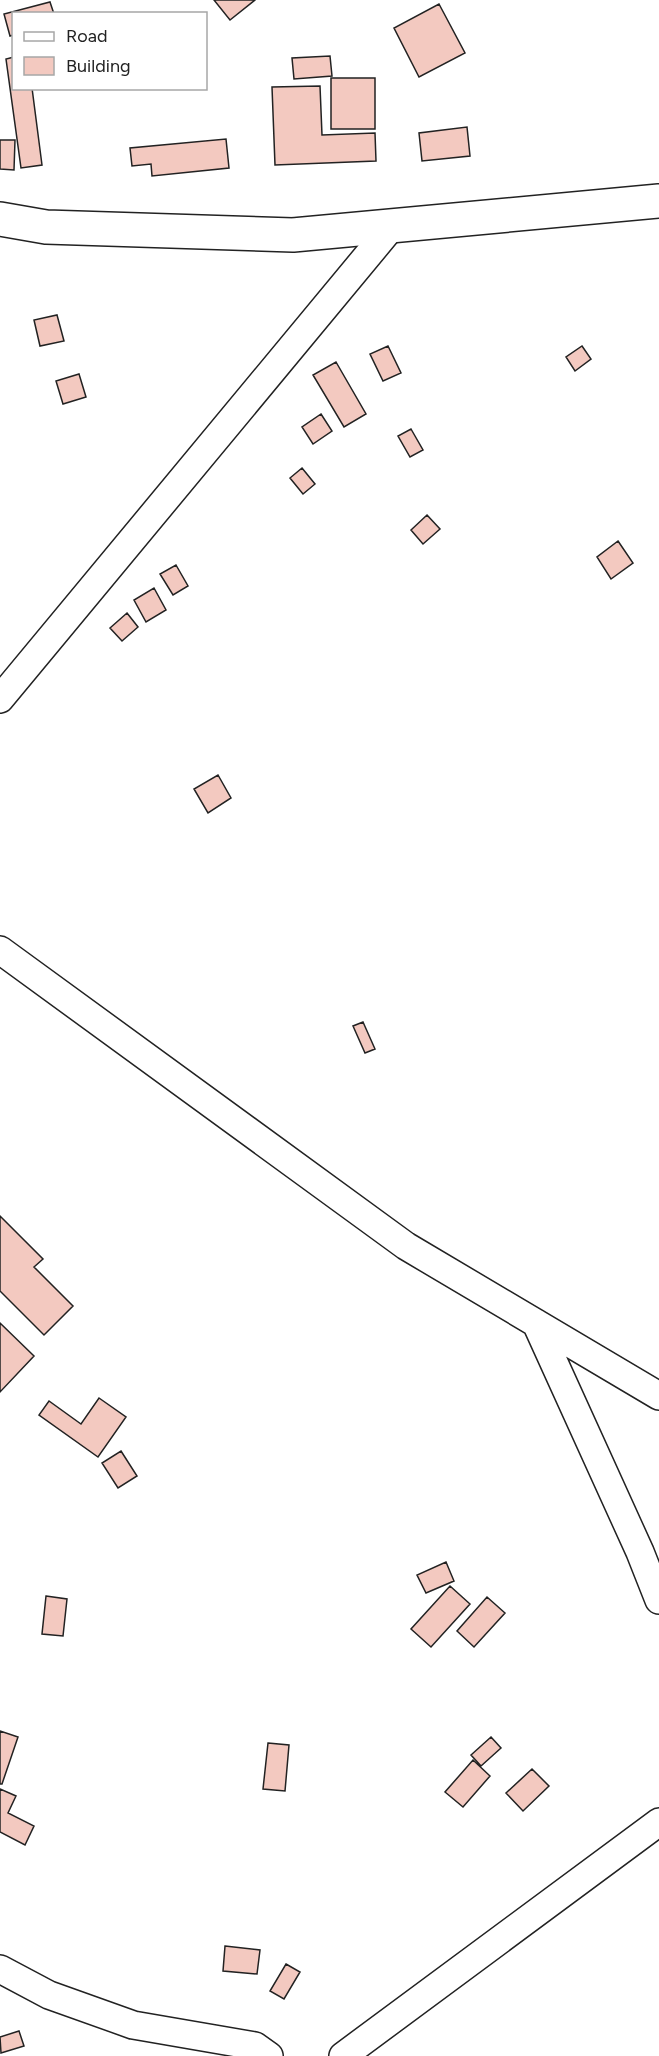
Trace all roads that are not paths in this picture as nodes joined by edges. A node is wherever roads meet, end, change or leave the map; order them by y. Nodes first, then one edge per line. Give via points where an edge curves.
1 (659, 201) edge
2 (0, 219) edge
3 (393, 225) junction
4 (0, 699) edge
5 (0, 950) edge
6 (536, 1323) junction
7 (659, 1396) edge
8 (659, 1600) edge
9 (659, 1822) edge
10 (0, 1969) edge
11 (269, 2056) edge
12 (343, 2056) edge

1 - 3 main road
2 - 3 main road via 46,227 293,235
3 - 4 street
5 - 6 street via 406,1246
6 - 7 street
6 - 8 street
9 - 12 street
10 - 11 street via 49,1995 133,2025 255,2046

